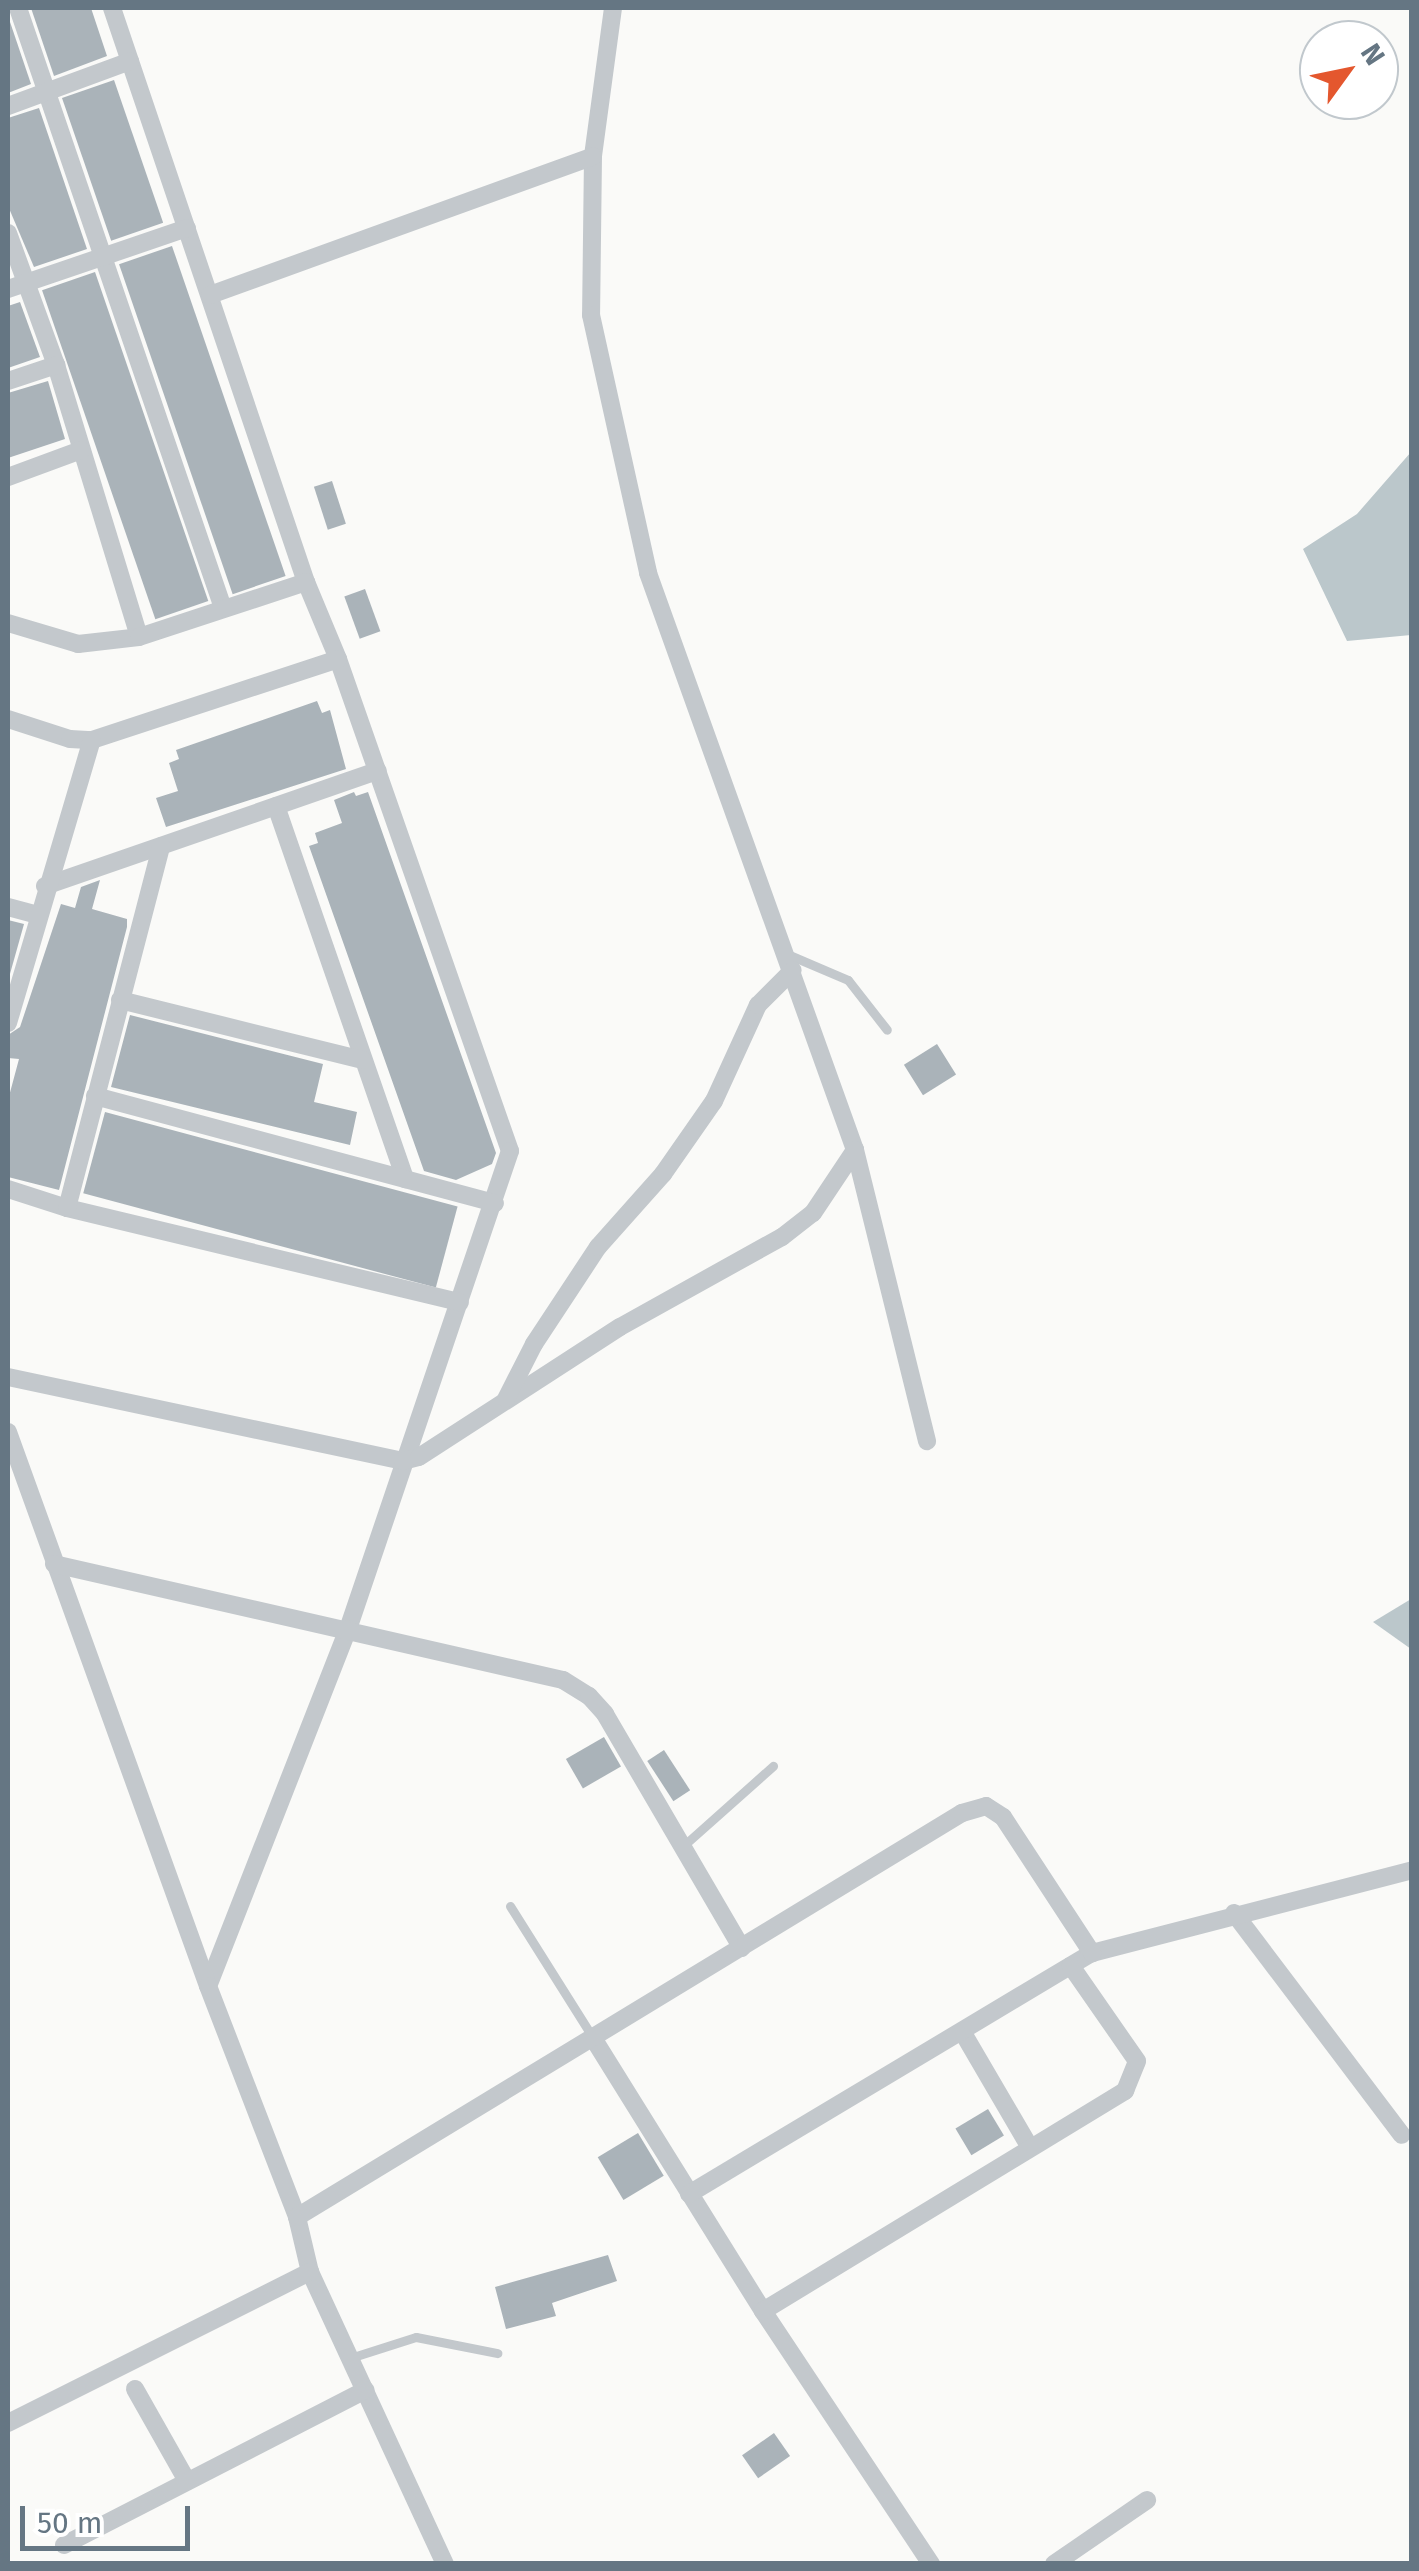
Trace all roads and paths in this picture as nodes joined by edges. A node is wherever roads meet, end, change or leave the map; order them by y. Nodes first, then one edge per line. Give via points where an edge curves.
1 (18, 8) edge
2 (112, 8) edge
3 (613, 8) edge
4 (130, 61) junction
5 (47, 92) junction
6 (8, 106) edge
7 (593, 156) junction
8 (187, 228) junction
9 (8, 232) edge
10 (104, 256) junction
11 (16, 286) edge
12 (210, 295) junction
13 (56, 365) junction
14 (8, 381) edge
15 (81, 450) junction
16 (8, 477) edge
17 (306, 582) junction
18 (223, 608) junction
19 (9, 620) edge
20 (139, 637) junction
21 (338, 658) junction
22 (8, 719) edge
23 (92, 740) junction
24 (378, 770) junction
25 (276, 806) junction
26 (161, 846) junction
27 (45, 886) junction
28 (8, 907) edge
29 (37, 915) junction
30 (790, 962) junction
31 (120, 1000) junction
32 (8, 1023) edge
33 (887, 1030) dead end
34 (364, 1060) junction
35 (94, 1096) junction
36 (855, 1150) junction
37 (405, 1179) junction
38 (8, 1189) edge
39 (495, 1203) junction
40 (68, 1208) junction
41 (460, 1302) junction
42 (8, 1377) edge
43 (506, 1400) junction
44 (8, 1432) edge
45 (927, 1442) dead end
46 (403, 1461) junction
47 (54, 1564) junction
48 (348, 1629) junction
49 (773, 1766) dead end
50 (682, 1847) junction
51 (1412, 1870) edge
52 (510, 1906) dead end
53 (1234, 1912) junction
54 (742, 1948) junction
55 (1092, 1952) junction
56 (1070, 1966) junction
57 (208, 1986) junction
58 (962, 2032) junction
59 (593, 2038) junction
60 (1402, 2134) dead end
61 (1029, 2146) junction
62 (689, 2194) junction
63 (296, 2217) junction
64 (310, 2272) junction
65 (763, 2311) junction
66 (497, 2354) dead end
67 (350, 2358) junction
68 (134, 2388) dead end
69 (365, 2390) junction
70 (8, 2423) edge
71 (187, 2481) junction
72 (1147, 2500) dead end
73 (64, 2545) dead end
74 (446, 2564) edge
75 (931, 2564) edge
76 (1054, 2564) edge

1 - 5 street
2 - 4 street
3 - 7 street
4 - 5 street
4 - 8 street
5 - 6 street
5 - 10 street
7 - 12 street
7 - 30 street via 590,315 648,572
8 - 10 street
8 - 12 street
9 - 11 street
10 - 11 street
10 - 18 street
11 - 13 street
12 - 17 street
13 - 14 street
13 - 15 street
15 - 16 street
15 - 20 street
17 - 18 street
17 - 21 street
18 - 20 street
19 - 20 street via 78,644
21 - 23 street
21 - 24 street
22 - 23 street via 70,740
23 - 27 street
24 - 25 street
24 - 39 street via 506,1135 510,1151
25 - 26 street
25 - 34 street
26 - 27 street
26 - 31 street
27 - 29 street
28 - 29 street
29 - 32 street
30 - 33 lane via 848,980
30 - 36 street
30 - 43 street via 758,1005 714,1101 590,1259
31 - 34 street
31 - 35 street
34 - 37 street
35 - 37 street
35 - 40 street
36 - 43 street via 813,1213 782,1236 667,1298
36 - 45 street
37 - 39 street
38 - 40 street
39 - 41 street
40 - 41 street
41 - 46 street
42 - 46 street
43 - 46 street via 443,1445
44 - 47 street
46 - 48 street
47 - 48 street
47 - 57 street
48 - 50 street via 563,1680 589,1696
48 - 57 street
49 - 50 lane
50 - 54 street
51 - 53 street
52 - 59 lane
53 - 55 street
53 - 60 street
54 - 55 street via 962,1813 986,1806 1003,1816
54 - 59 street
55 - 56 street
56 - 58 street
56 - 61 street via 1137,2061 1125,2091
57 - 63 street
58 - 61 street
58 - 62 street
59 - 62 street
59 - 63 street
61 - 65 street
62 - 65 street
63 - 64 street
64 - 67 street
64 - 70 street
65 - 75 street
66 - 67 lane via 416,2337
67 - 69 street
68 - 71 street
69 - 71 street
69 - 74 street
71 - 73 street
72 - 76 street

